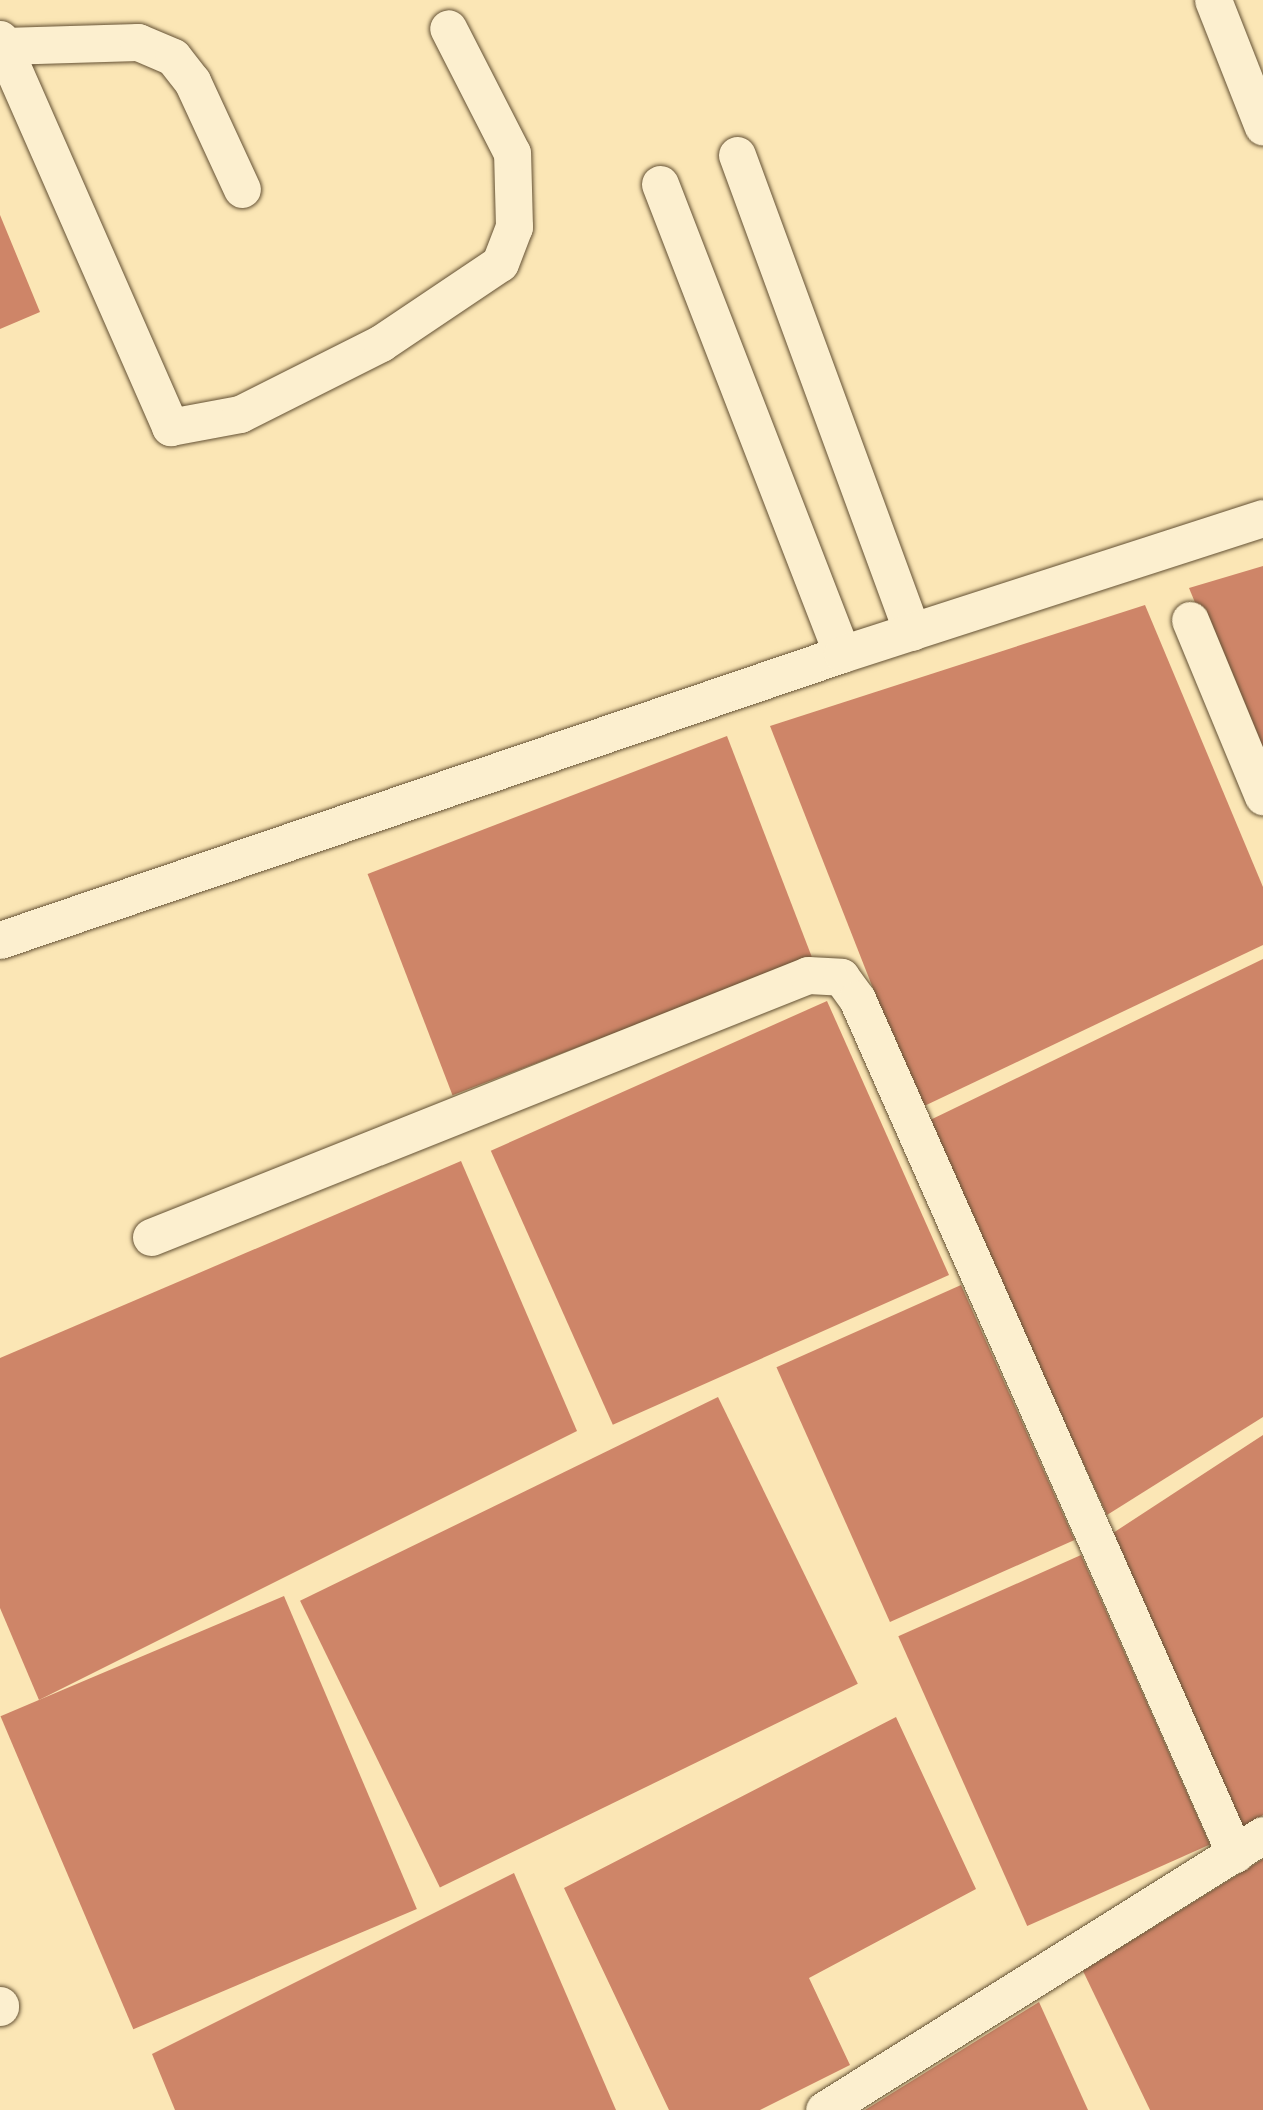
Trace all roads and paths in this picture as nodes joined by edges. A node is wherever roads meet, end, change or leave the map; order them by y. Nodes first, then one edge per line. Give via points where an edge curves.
1 (1213, 0) edge
2 (448, 28) dead end
3 (2, 43) edge
4 (1263, 127) edge
5 (737, 155) dead end
6 (660, 184) dead end
7 (242, 189) dead end
8 (1263, 518) edge
9 (1190, 620) dead end
10 (912, 632) junction
11 (842, 654) junction
12 (1263, 796) edge
13 (0, 940) edge
14 (151, 1237) dead end
15 (1249, 1844) edge
16 (824, 2110) edge

1 - 4 street
2 - 3 street via 512,153 514,227 500,263 381,343 240,414 170,427
3 - 7 street via 138,42 173,57 192,81
5 - 10 street
6 - 11 street
8 - 10 street
9 - 12 street
10 - 11 street
11 - 13 street
14 - 15 street via 807,975 841,977 858,999
15 - 16 street

